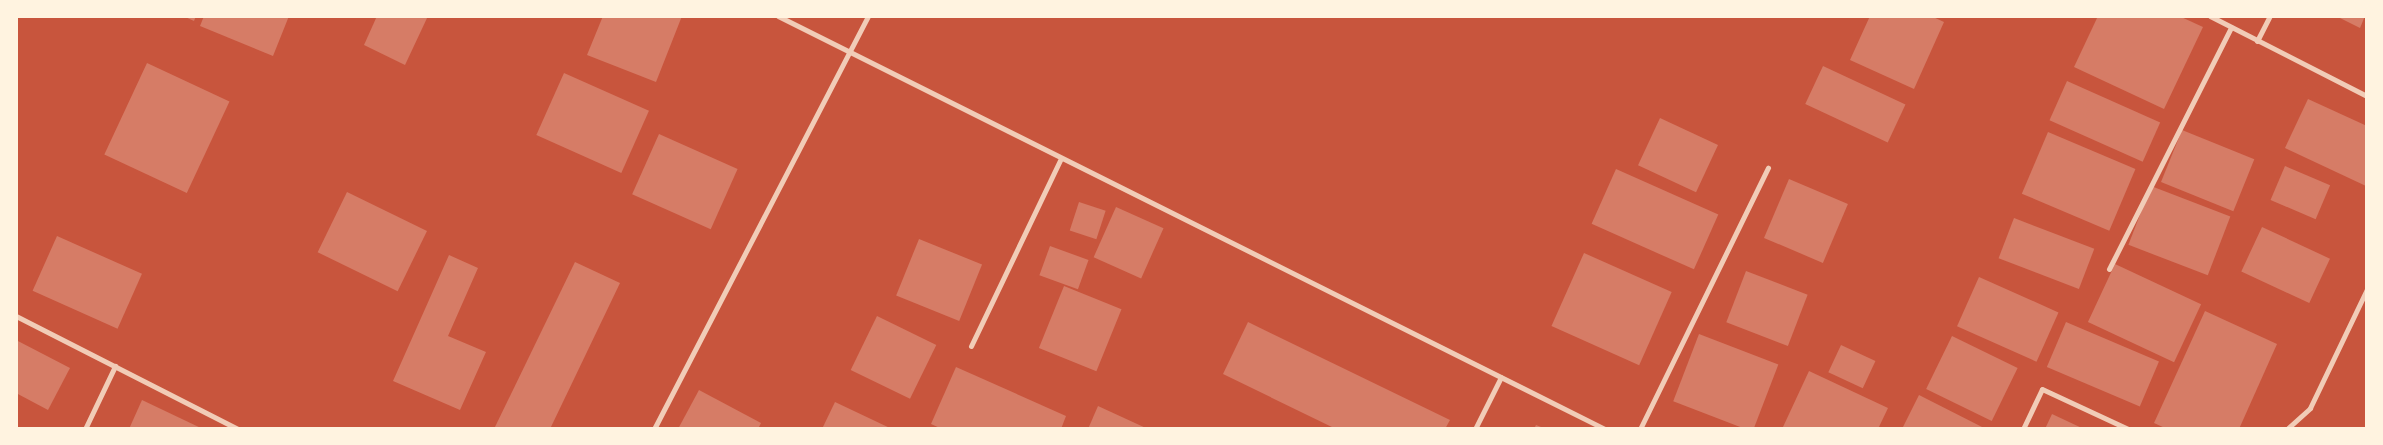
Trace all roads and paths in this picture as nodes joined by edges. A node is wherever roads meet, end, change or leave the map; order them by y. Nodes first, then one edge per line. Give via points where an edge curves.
1 (778, 16) edge
2 (868, 16) edge
3 (2210, 16) edge
4 (2270, 16) edge
5 (2231, 27) junction
6 (2257, 41) junction
7 (849, 52) junction
8 (2367, 96) edge
9 (1060, 160) junction
10 (1768, 168) dead end
11 (2109, 269) dead end
12 (2367, 289) edge
13 (16, 316) edge
14 (971, 346) dead end
15 (115, 366) junction
16 (1501, 378) junction
17 (84, 429) edge
18 (238, 429) edge
19 (654, 429) edge
20 (1475, 429) edge
21 (1605, 429) edge
22 (1640, 429) edge
23 (2023, 429) edge
24 (2128, 429) edge
25 (2287, 429) edge

1 - 7 street
2 - 7 street
3 - 5 street
4 - 6 street
5 - 6 street
5 - 11 street
6 - 8 street
7 - 9 street
7 - 19 street
9 - 14 street
9 - 16 street
10 - 22 street
12 - 25 street via 2310,408
13 - 15 street
15 - 17 street
15 - 18 street
16 - 20 street
16 - 21 street
23 - 24 street via 2042,389

